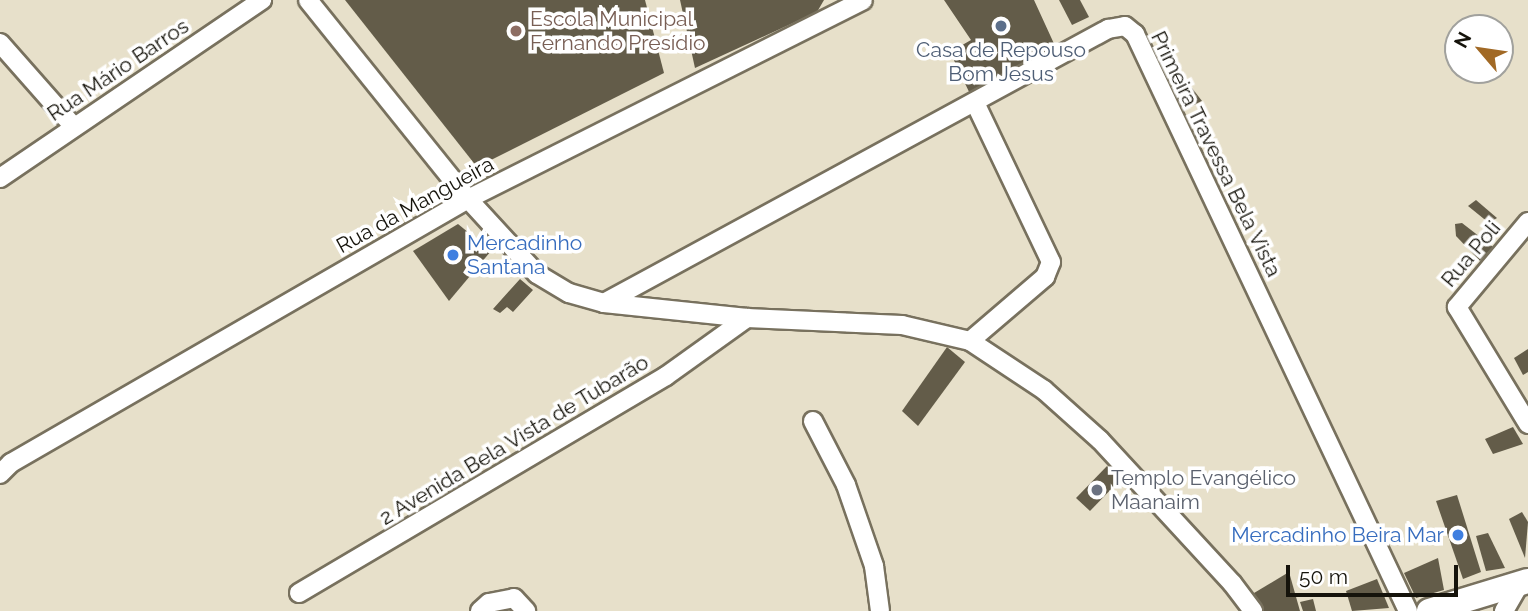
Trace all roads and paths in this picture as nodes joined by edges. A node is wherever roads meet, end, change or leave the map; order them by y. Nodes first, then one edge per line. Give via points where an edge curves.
1 (262, 0) edge
2 (308, 0) edge
3 (863, 0) edge
4 (0, 43) edge
5 (975, 103) junction
6 (74, 127) junction
7 (0, 178) edge
8 (468, 199) junction
9 (1528, 222) edge
10 (604, 303) junction
11 (747, 318) junction
12 (970, 341) junction
13 (813, 421) dead end
14 (1528, 424) edge
15 (1, 473) edge
16 (1524, 582) edge
17 (299, 593) dead end
18 (480, 611) edge
19 (526, 611) edge
20 (880, 611) edge
21 (1253, 611) edge
22 (1408, 611) edge
23 (1429, 611) edge
24 (1504, 611) edge

1 - 6 street, Rua Mário Barros
2 - 8 street
3 - 8 street, Rua da Mangueira
4 - 6 street
5 - 10 street, Primeira Travessa Bela Vista
5 - 12 street via 1051,262 1045,277
5 - 22 street, Primeira Travessa Bela Vista via 1108,29 1125,26 1135,34
6 - 7 street, Rua Mário Barros
8 - 10 street via 537,274 569,293
8 - 15 street, Rua da Mangueira
9 - 14 street, Rua Poli via 1457,307
10 - 11 street
11 - 12 street via 902,325
11 - 17 street, 2 Avenida Bela Vista de Tubarão via 666,376
12 - 21 street via 1044,390 1100,440
13 - 20 street via 850,497 874,566
16 - 23 main road
16 - 24 street
18 - 19 street via 504,598 514,598

